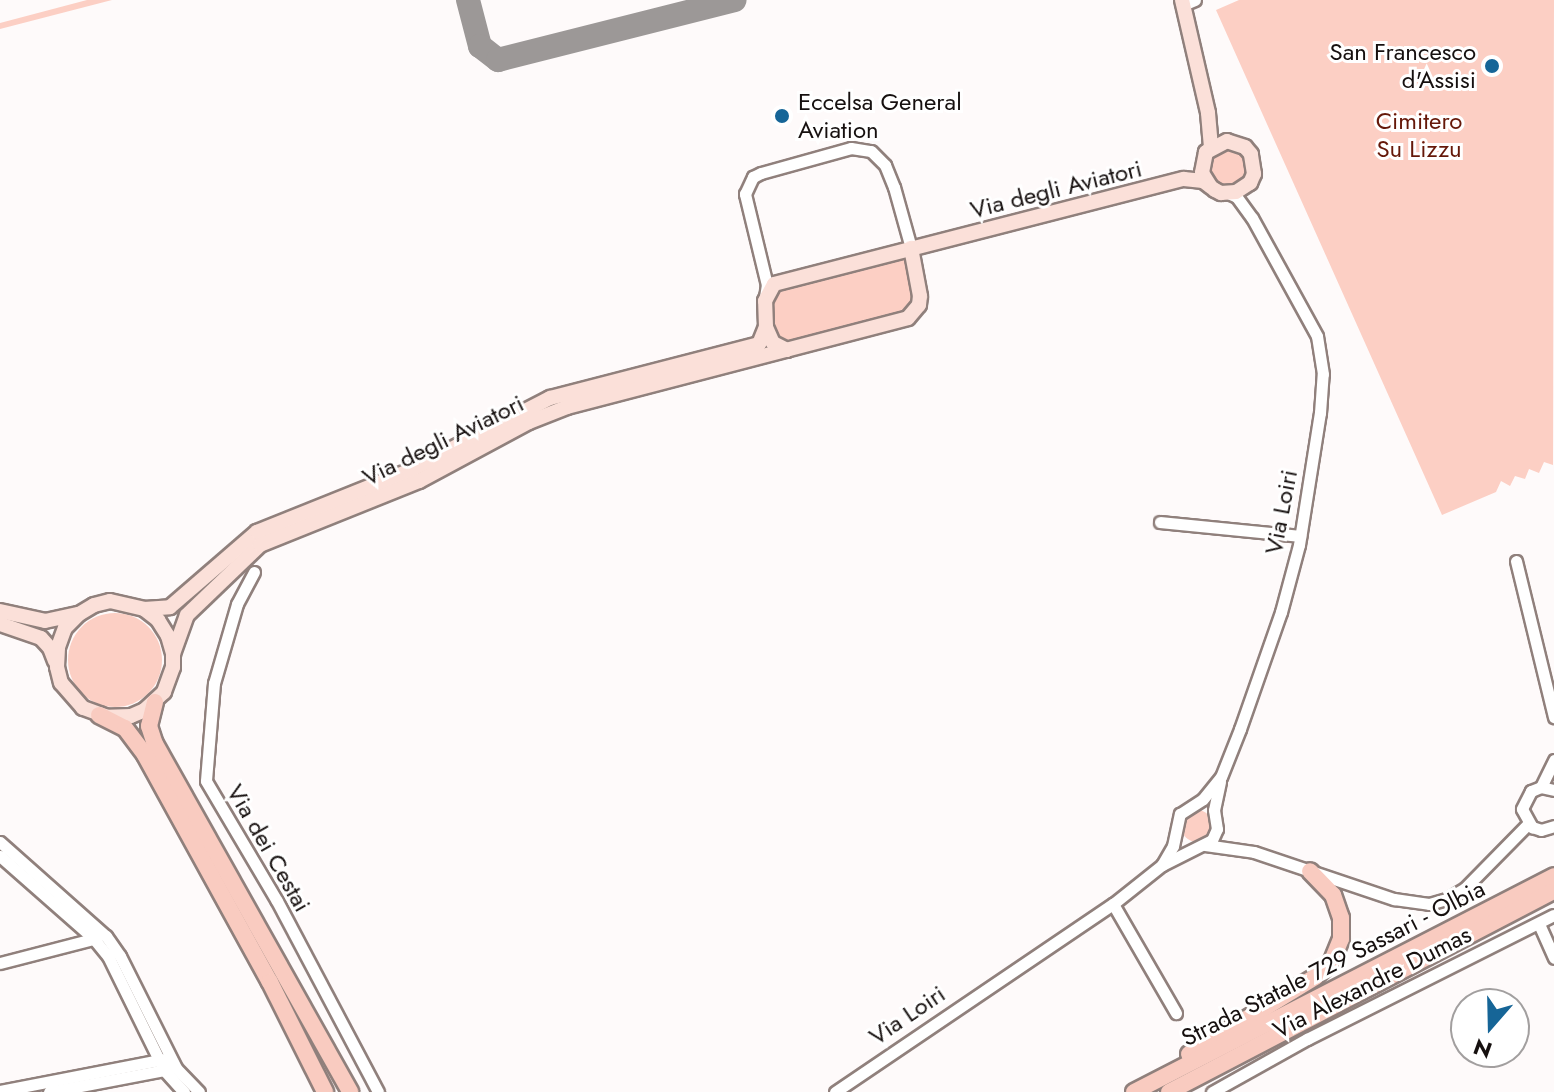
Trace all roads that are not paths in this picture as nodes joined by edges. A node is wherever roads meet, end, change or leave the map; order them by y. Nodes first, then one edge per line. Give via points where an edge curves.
1 (1187, 2) edge
2 (1208, 113) junction
3 (1227, 141) junction
4 (1211, 147) junction
5 (1202, 165) junction
6 (1184, 179) junction
7 (1250, 183) junction
8 (1210, 186) junction
9 (1228, 193) junction
10 (1252, 218) junction
11 (911, 248) junction
12 (765, 301) junction
13 (766, 327) junction
14 (787, 350) junction
15 (1160, 522) dead end
16 (1300, 536) junction
17 (1516, 561) dead end
18 (254, 572) dead end
19 (144, 609) junction
20 (0, 611) edge
21 (79, 614) junction
22 (0, 624) edge
23 (173, 654) junction
24 (57, 667) junction
25 (155, 702) junction
26 (99, 715) junction
27 (1554, 717) edge
28 (1554, 760) edge
29 (1221, 777) junction
30 (1551, 789) edge
31 (1192, 807) junction
32 (1216, 819) junction
33 (1528, 824) junction
34 (1177, 828) junction
35 (1553, 830) edge
36 (0, 842) edge
37 (1202, 846) junction
38 (1254, 852) junction
39 (0, 856) edge
40 (1162, 865) junction
41 (1310, 871) junction
42 (1554, 876) edge
43 (1554, 891) edge
44 (1113, 904) junction
45 (1554, 915) edge
46 (1539, 924) junction
47 (100, 937) junction
48 (1554, 958) edge
49 (0, 963) edge
50 (278, 982) junction
51 (1176, 1013) dead end
52 (165, 1063) junction
53 (372, 1090) edge
54 (0, 1091) edge
55 (49, 1092) edge
56 (184, 1092) edge
57 (199, 1092) edge
58 (325, 1092) edge
59 (334, 1092) edge
60 (347, 1092) edge
61 (835, 1092) edge
62 (1126, 1092) edge
63 (1134, 1092) edge
64 (1169, 1092) edge
65 (1212, 1092) edge

1 - 2 main road
2 - 3 main road
2 - 4 main road
3 - 4 main road
3 - 7 main road via 1251,154
4 - 5 main road
5 - 6 main road
5 - 8 main road
6 - 8 main road, Via degli Aviatori
6 - 11 main road, Via degli Aviatori
7 - 9 main road
7 - 10 street, Via Loiri
8 - 9 main road
9 - 10 street, Via Loiri
10 - 16 street, Via Loiri via 1300,301 1322,356 1320,413
11 - 12 main road, Via degli Aviatori via 774,284
11 - 12 street via 885,165 871,151 851,148 761,173 745,194 767,285
11 - 14 main road, Via degli Aviatori via 920,296 908,318
12 - 13 main road
13 - 14 main road via 773,343
13 - 19 main road, Via degli Aviatori via 759,344 526,409 409,471 257,532 181,600 170,607
14 - 23 main road, Via degli Aviatori via 548,414 419,481 260,545 187,615
15 - 16 street
16 - 29 street, Via Loiri via 1268,649
17 - 27 street
18 - 53 street, Via dei Cestai via 237,604 214,683 206,781 277,901
19 - 21 main road via 110,601
19 - 23 main road via 163,628
20 - 21 main road via 45,621
21 - 24 main road via 65,628
22 - 24 main road via 41,638
23 - 25 main road via 170,680
24 - 26 main road via 71,697
25 - 26 main road via 131,716
25 - 50 highway via 149,718 155,744
26 - 50 highway via 125,728 145,755
28 - 30 street
29 - 31 street, Via Loiri
29 - 32 street
30 - 33 street via 1524,799
31 - 32 street via 1206,808
31 - 34 street via 1180,814
32 - 37 street via 1215,835
32 - 38 street via 1226,837
33 - 35 street
33 - 41 street via 1465,888 1429,904 1394,899
34 - 37 street via 1182,840
34 - 40 street, Via Loiri
36 - 47 street
37 - 38 street
37 - 40 street, Via Loiri
38 - 41 street
39 - 47 street
40 - 44 street, Via Loiri
41 - 62 highway via 1333,895 1341,918 1341,939 1332,961 1315,977
42 - 63 highway, Strada Statale 729 Sassari - Olbia
43 - 64 highway, Strada Statale 729 Sassari - Olbia
44 - 51 street
44 - 61 street, Via Loiri
45 - 46 street, Via Alexandre Dumas
46 - 48 street
46 - 65 street, Via Alexandre Dumas
47 - 49 street
47 - 52 street
50 - 58 highway
50 - 59 highway
50 - 60 highway
52 - 54 street
52 - 55 street
52 - 56 street
52 - 57 street

